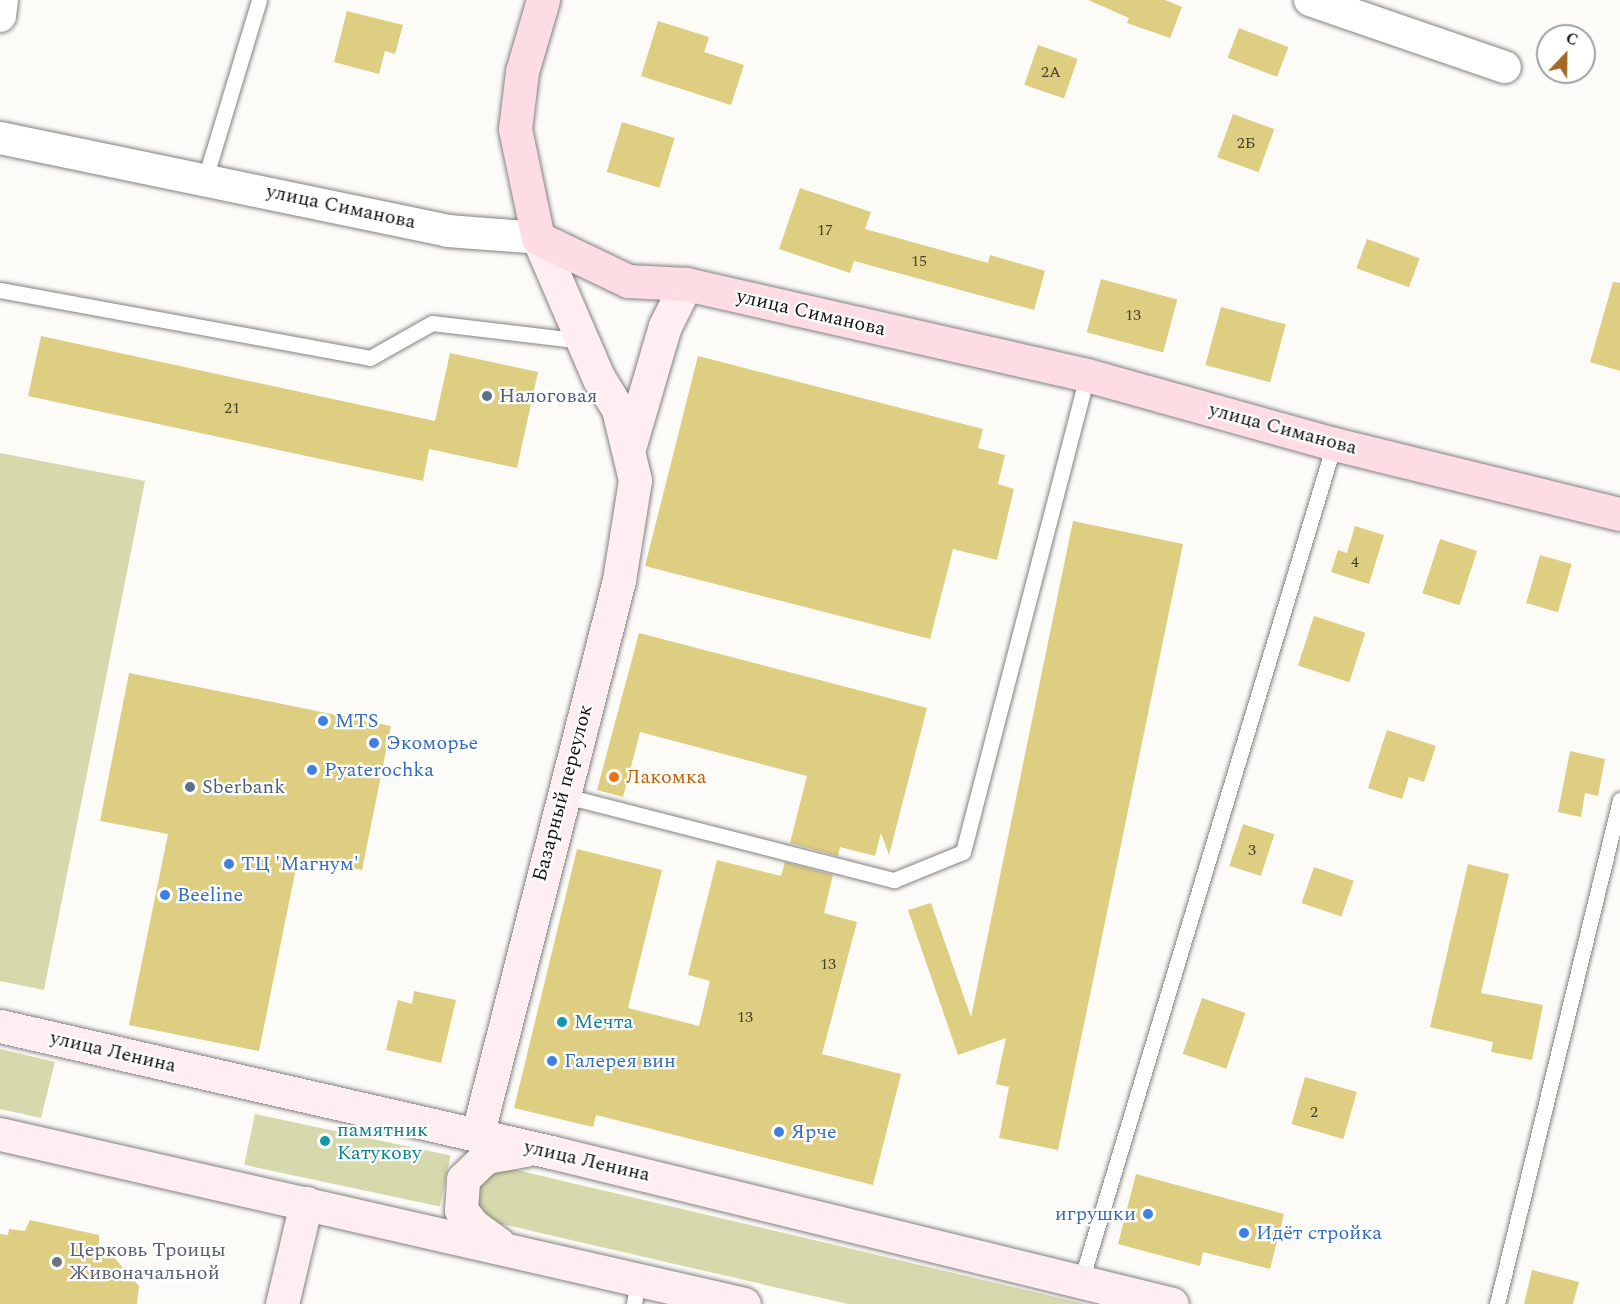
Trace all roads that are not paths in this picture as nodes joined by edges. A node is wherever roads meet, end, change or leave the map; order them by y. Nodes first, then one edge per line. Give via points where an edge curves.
1 (2, 0) edge
2 (259, 0) edge
3 (543, 0) edge
4 (1310, 0) edge
5 (0, 16) edge
6 (1505, 67) dead end
7 (0, 138) edge
8 (205, 179) junction
9 (538, 238) junction
10 (686, 284) junction
11 (0, 290) edge
12 (583, 341) junction
13 (1087, 375) junction
14 (1334, 444) junction
15 (629, 448) junction
16 (1620, 514) edge
17 (562, 795) junction
18 (1620, 800) edge
19 (0, 1026) edge
20 (0, 1134) edge
21 (477, 1136) junction
22 (534, 1149) junction
23 (306, 1203) junction
24 (505, 1249) junction
25 (1081, 1281) junction
26 (636, 1292) edge
27 (282, 1304) edge
28 (744, 1304) edge
29 (1172, 1304) edge
30 (1497, 1304) edge

1 - 5 street
2 - 8 lane
3 - 9 main road via 522,72 515,129
4 - 6 street
7 - 8 street, улица Симанова
8 - 9 street, улица Симанова via 448,231
9 - 10 main road, улица Симанова via 628,281
9 - 12 main road, Базарный переулок
10 - 13 main road, улица Симанова
10 - 15 main road, Базарный переулок via 665,326
11 - 12 lane via 370,358 432,323
12 - 15 main road, Базарный переулок via 618,409
13 - 14 main road, улица Симанова
13 - 17 lane via 963,852 894,880
14 - 16 main road, улица Симанова
14 - 25 lane
15 - 17 main road, Базарный переулок via 635,480 619,580
17 - 21 main road, Базарный переулок
18 - 30 lane
19 - 21 main road, улица Ленина
20 - 23 main road
21 - 22 main road, улица Ленина
22 - 24 main road via 486,1157 463,1179 461,1210 472,1225
22 - 25 main road, улица Ленина
23 - 24 main road
23 - 27 main road
24 - 26 main road
25 - 29 main road, улица Ленина
26 - 28 main road

